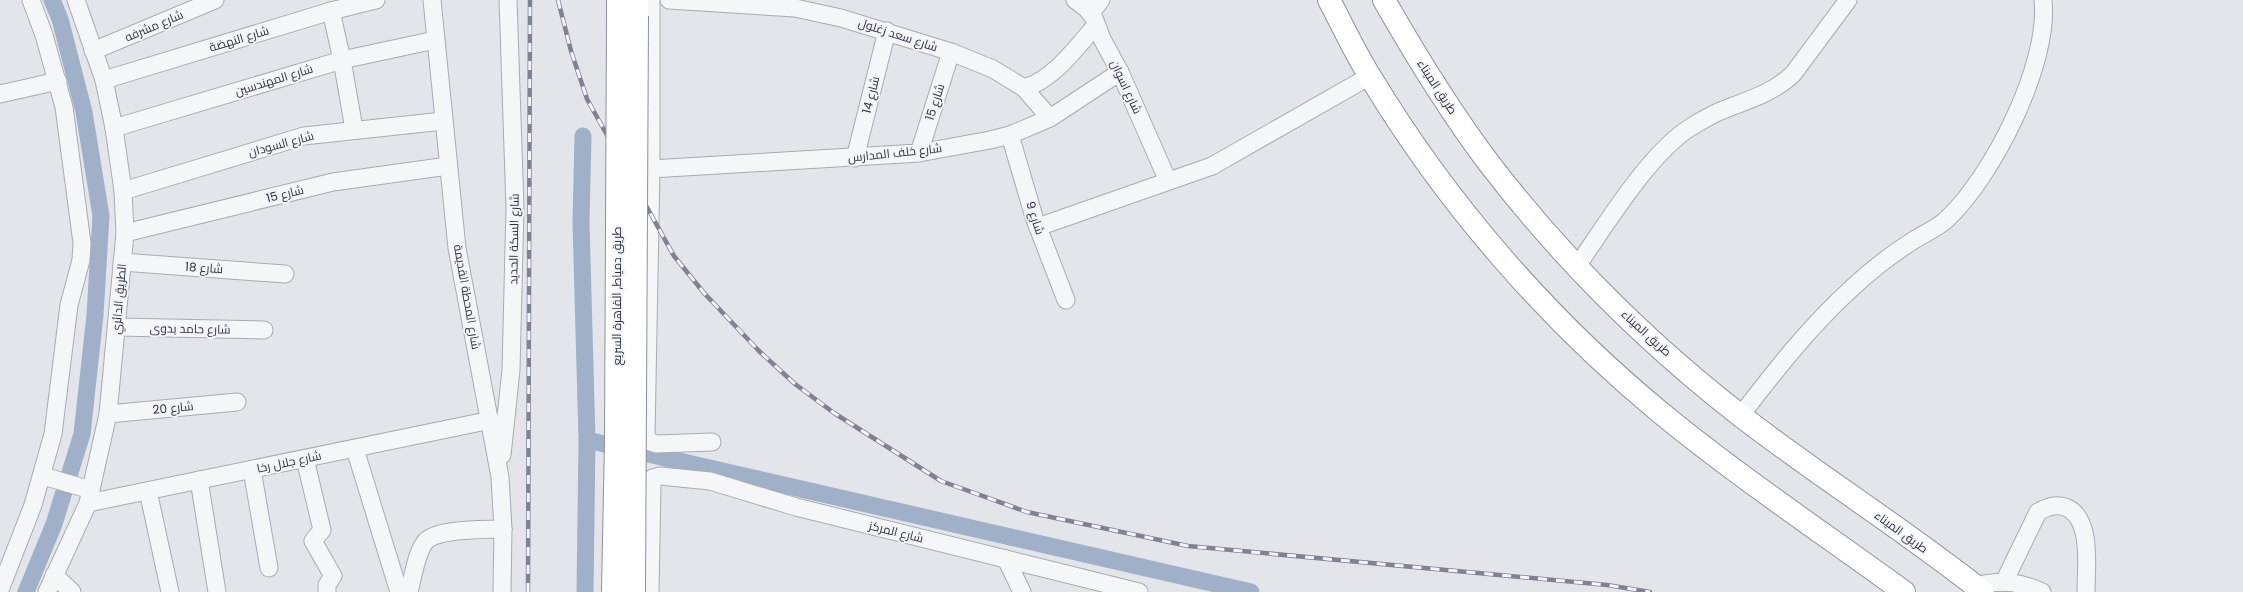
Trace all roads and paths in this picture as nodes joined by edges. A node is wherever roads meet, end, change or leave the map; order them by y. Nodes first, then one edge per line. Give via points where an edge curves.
1 (31, 0) edge
2 (76, 0) edge
3 (215, 0) edge
4 (376, 0) edge
5 (432, 0) edge
6 (508, 0) edge
7 (669, 0) edge
8 (1075, 0) edge
9 (1329, 0) edge
10 (1384, 0) edge
11 (1848, 0) edge
12 (2043, 0) edge
13 (757, 3) edge
14 (632, 7) edge
15 (330, 11) junction
16 (1096, 13) edge
17 (887, 31) junction
18 (435, 40) junction
19 (93, 51) junction
20 (951, 52) junction
21 (342, 60) junction
22 (1120, 72) junction
23 (1370, 76) junction
24 (58, 80) junction
25 (104, 80) junction
26 (1024, 88) junction
27 (0, 94) edge
28 (1050, 118) junction
29 (443, 121) junction
30 (114, 128) junction
31 (354, 129) junction
32 (1010, 134) junction
33 (918, 153) junction
34 (855, 158) junction
35 (448, 166) junction
36 (651, 169) junction
37 (1168, 181) junction
38 (123, 190) junction
39 (1038, 227) junction
40 (125, 233) junction
41 (122, 262) junction
42 (1577, 266) junction
43 (285, 274) dead end
44 (1066, 300) dead end
45 (117, 327) junction
46 (264, 330) dead end
47 (237, 402) dead end
48 (108, 414) junction
49 (1741, 415) junction
50 (491, 420) junction
51 (712, 442) dead end
52 (355, 449) junction
53 (305, 459) junction
54 (252, 470) junction
55 (43, 476) junction
56 (500, 477) junction
57 (199, 480) junction
58 (148, 491) junction
59 (89, 497) junction
60 (503, 529) junction
61 (1006, 559) junction
62 (269, 568) dead end
63 (54, 575) junction
64 (2004, 582) junction
65 (1979, 589) edge
66 (0, 590) edge
67 (1122, 590) edge
68 (46, 592) edge
69 (72, 592) edge
70 (170, 592) edge
71 (217, 592) edge
72 (327, 592) edge
73 (399, 592) edge
74 (409, 592) edge
75 (502, 592) edge
76 (613, 592) edge
77 (634, 592) edge
78 (650, 592) edge
79 (1022, 592) edge
80 (1139, 592) edge
81 (1904, 592) edge
82 (2042, 592) edge
83 (2086, 592) edge

1 - 24 street
2 - 19 street, الطريق الدائري
3 - 19 street, شارع مشرفه
4 - 15 street, شارع النهضة
5 - 18 street, شارع المحطة القديمة
6 - 56 street, شارع السكة الحديد via 515,208 511,370
7 - 13 street, شارع سعد زغلول
8 - 16 street, شارع اسوان
9 - 23 highway
10 - 42 highway, طريق الميناء via 1448,106 1488,162
11 - 42 street via 1784,83 1773,90 1721,110 1690,128 1665,148
12 - 49 street via 2043,39 2024,97 1979,182 1946,220 1882,263 1830,309 1773,373
13 - 17 street, شارع سعد زغلول via 795,8
14 - 36 street
14 - 76 highway, طريق دمياط, القاهرة السريع, bridge via 616,434
14 - 77 highway, طريق دمياط, القاهرة السريع, bridge
15 - 21 street
15 - 25 street, شارع النهضة
16 - 22 street, شارع اسوان
16 - 26 street via 1063,62
17 - 20 street, شارع سعد زغلول
17 - 34 street, شارع 14
18 - 21 street, شارع المهندسين
18 - 29 street, شارع المحطة القديمة
19 - 25 street, الطريق الدائري
20 - 26 street, شارع سعد زغلول via 993,69
20 - 33 street, شارع 15
21 - 30 street, شارع المهندسين
21 - 31 street
22 - 28 street, شارع خلف المدارس
22 - 37 street, شارع اسوان
23 - 37 street via 1212,166
23 - 81 highway via 1401,126 1472,220 1549,309 1603,362 1718,458
24 - 27 street
24 - 55 street via 70,147 82,243 69,305 56,420
25 - 30 street, الطريق الدائري
26 - 28 street, شارع سعد زغلول
28 - 32 street, شارع خلف المدارس
29 - 31 street, شارع السودان
29 - 35 street, شارع المحطة القديمة
30 - 38 street, الطريق الدائري
31 - 38 street, شارع السودان via 297,138
32 - 33 street, شارع خلف المدارس
32 - 39 street, شارع 9
33 - 34 street, شارع خلف المدارس
34 - 36 street, شارع خلف المدارس
35 - 40 street, شارع 15 via 333,182
35 - 50 street, شارع المحطة القديمة via 457,248
36 - 51 street via 646,436 650,442 657,444
37 - 39 street
38 - 40 street, الطريق الدائري
39 - 44 street, شارع 9
40 - 41 street, الطريق الدائري
41 - 43 street, شارع 18
41 - 45 street, الطريق الدائري
42 - 49 highway, طريق الميناء via 1632,321
45 - 46 street, شارع حامد بدوى
45 - 48 street, الطريق الدائري
47 - 48 street, شارع 20
48 - 59 street, الطريق الدائري
49 - 65 highway, طريق الميناء
50 - 52 street, شارع جلال رخا
50 - 56 street, شارع المحطة القديمة
52 - 53 street, شارع جلال رخا
52 - 73 street
53 - 54 street, شارع جلال رخا
53 - 72 street via 322,530 312,541 333,576 327,585
54 - 57 street, شارع جلال رخا
54 - 62 street
55 - 59 street
55 - 66 street
56 - 60 street, شارع المحطة القديمة
57 - 58 street, شارع جلال رخا
57 - 71 street
58 - 59 street, شارع جلال رخا
58 - 70 street
59 - 63 street, الطريق الدائري
60 - 74 street via 441,533 431,536 421,551
60 - 75 street, شارع المحطة القديمة
61 - 67 street, شارع المركز
61 - 78 street, شارع المركز via 796,507 710,481 660,476 653,478
61 - 79 street
63 - 68 street, الطريق الدائري
63 - 69 street
64 - 65 street
64 - 82 street via 2027,585
64 - 83 street via 2038,512 2050,506 2062,506 2075,512 2085,532
67 - 80 street, شارع المركز

